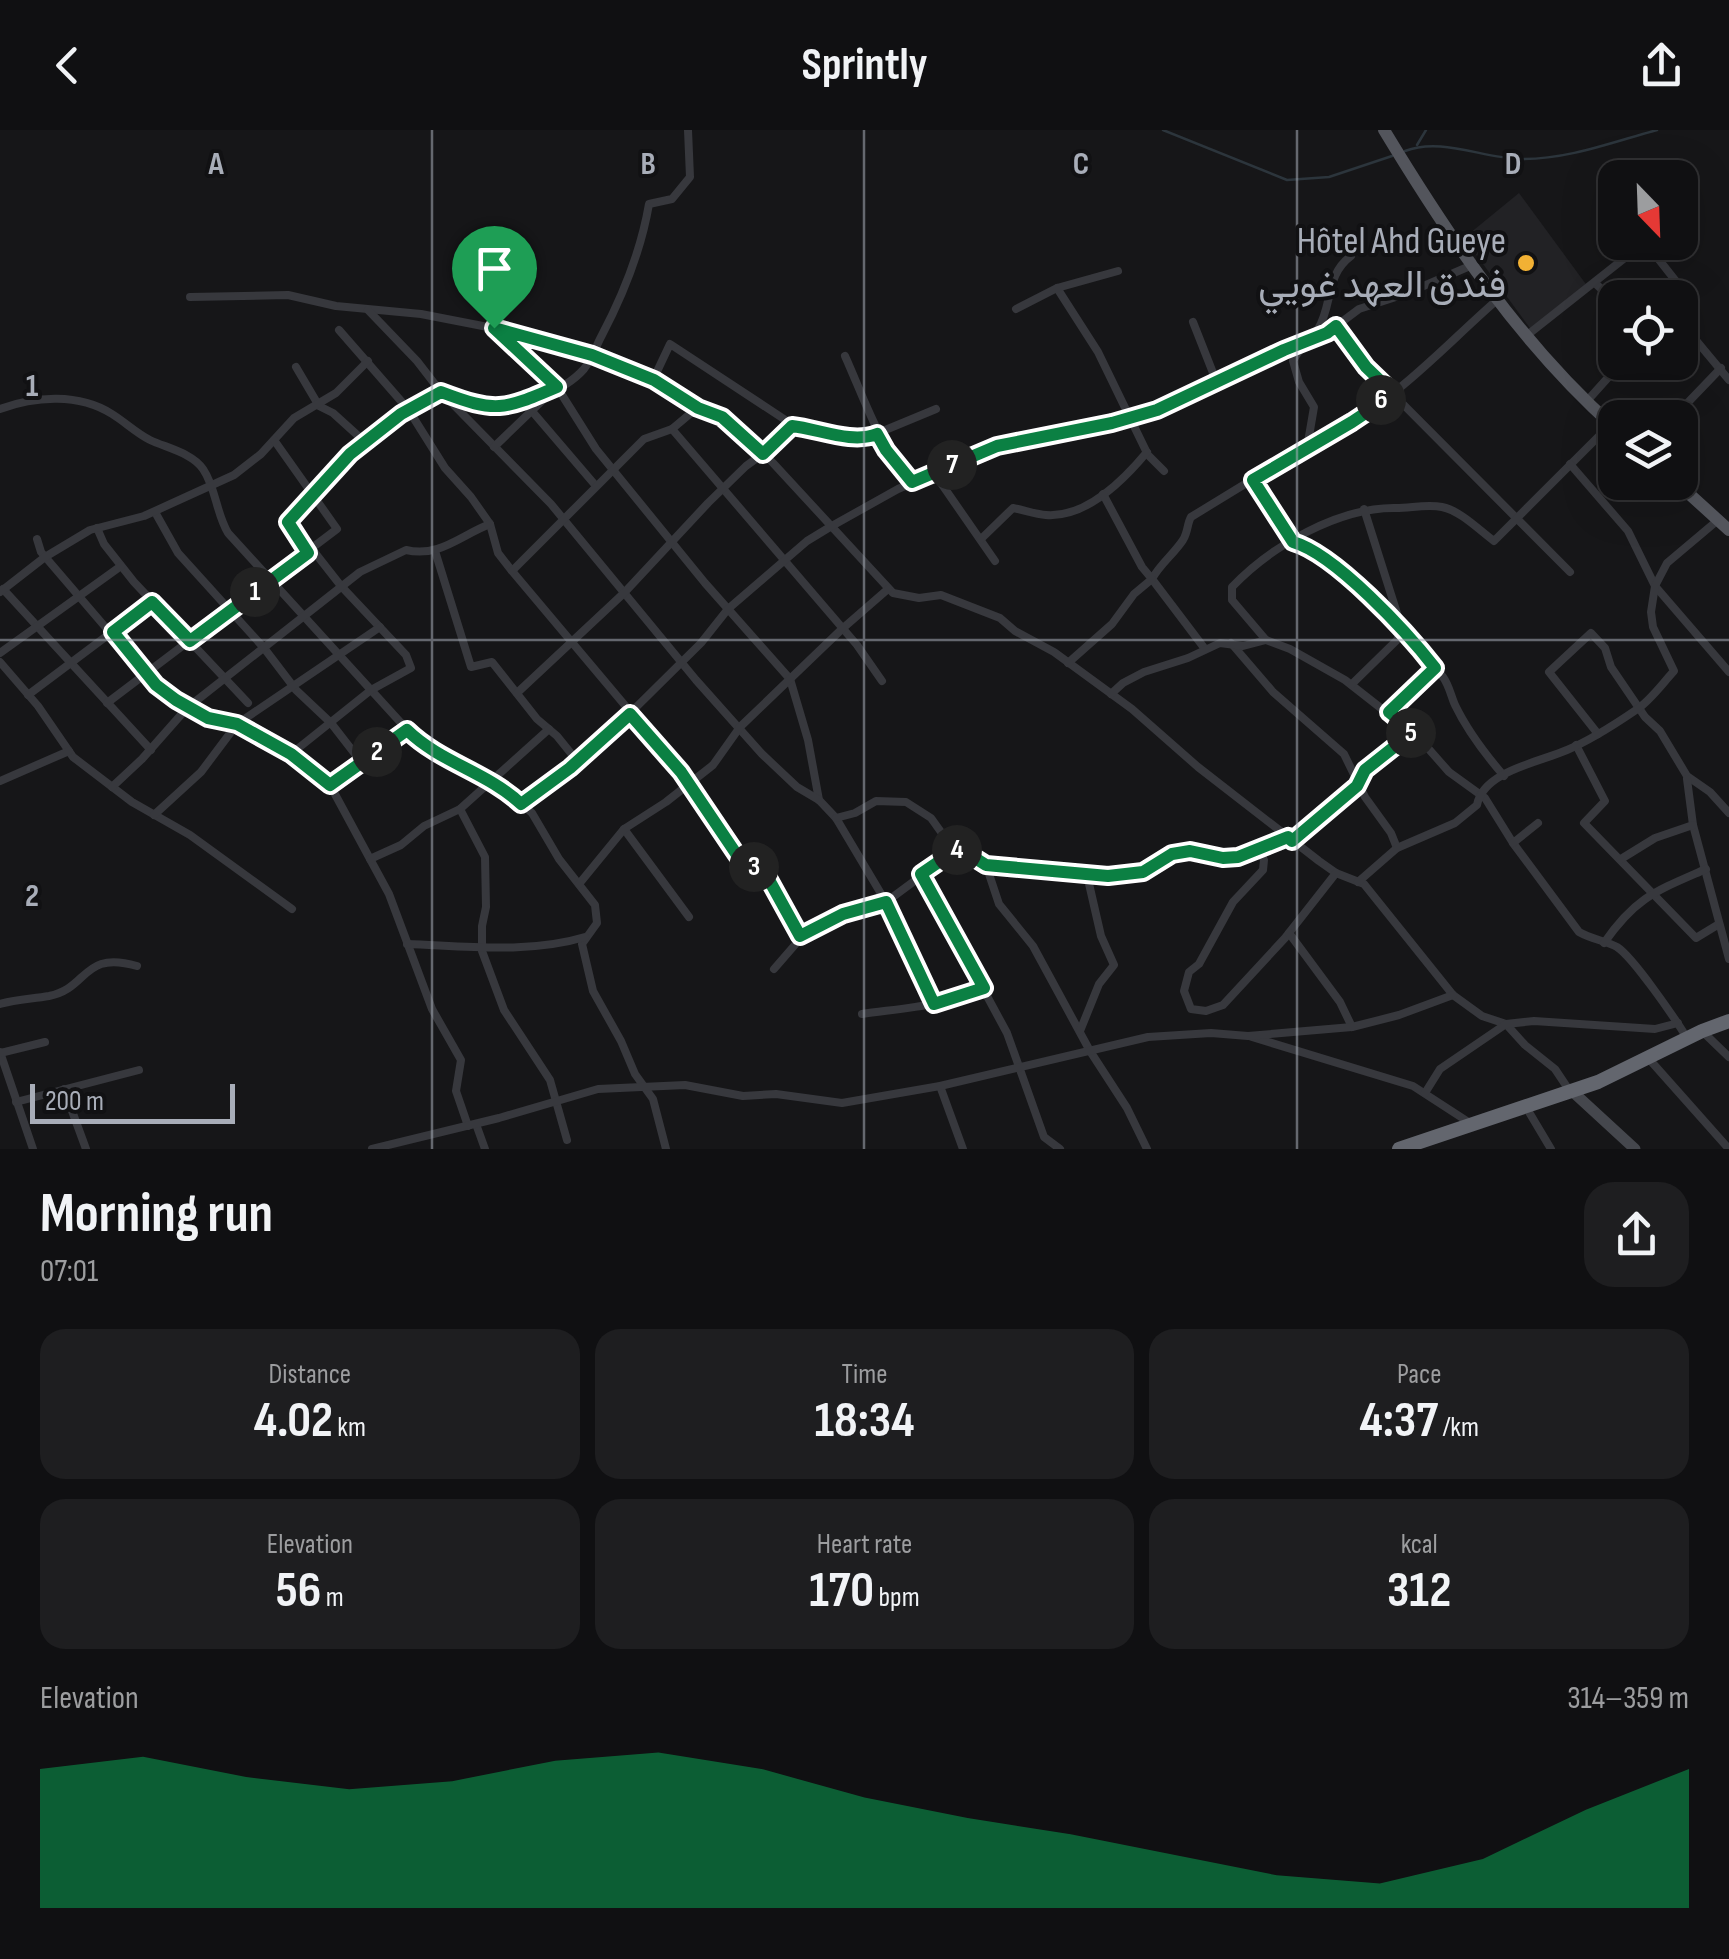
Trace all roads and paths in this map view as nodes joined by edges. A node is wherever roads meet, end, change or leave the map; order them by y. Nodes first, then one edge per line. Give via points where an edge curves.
1 (688, 130) edge
2 (1384, 130) edge
3 (1351, 256) dead end
4 (1623, 260) edge
5 (1659, 260) edge
6 (1470, 266) junction
7 (1118, 270) dead end
8 (1675, 280) edge
9 (1595, 283) junction
10 (1598, 286) edge
11 (1057, 288) junction
12 (190, 297) dead end
13 (1496, 300) junction
14 (1016, 308) dead end
15 (368, 310) junction
16 (1192, 322) dead end
17 (1336, 326) junction
18 (494, 328) junction
19 (339, 330) dead end
20 (1525, 337) junction
21 (1302, 342) junction
22 (1698, 345) edge
23 (592, 355) junction
24 (845, 356) dead end
25 (368, 361) junction
26 (296, 367) dead end
27 (1721, 368) junction
28 (654, 380) junction
29 (1606, 380) edge
30 (1729, 380) edge
31 (1217, 383) junction
32 (557, 387) junction
33 (441, 392) junction
34 (1394, 394) junction
35 (1690, 400) edge
36 (1587, 401) junction
37 (319, 406) junction
38 (698, 408) junction
39 (0, 409) edge
40 (531, 410) junction
41 (936, 410) dead end
42 (409, 411) junction
43 (1598, 412) edge
44 (1131, 418) junction
45 (792, 426) junction
46 (672, 429) junction
47 (877, 434) junction
48 (1598, 439) edge
49 (274, 440) junction
50 (365, 442) junction
51 (494, 447) junction
52 (1308, 448) junction
53 (1146, 452) junction
54 (763, 454) junction
55 (1570, 464) junction
56 (612, 468) junction
57 (1164, 471) dead end
58 (934, 473) junction
59 (1253, 480) junction
60 (912, 482) junction
61 (596, 486) junction
62 (212, 488) junction
63 (722, 489) junction
64 (314, 494) junction
65 (1103, 494) junction
66 (1696, 500) edge
67 (1364, 509) junction
68 (155, 512) junction
69 (1517, 518) junction
70 (564, 520) junction
71 (1718, 520) junction
72 (490, 524) junction
73 (830, 526) junction
74 (97, 528) junction
75 (1729, 530) edge
76 (37, 539) dead end
77 (981, 539) junction
78 (672, 541) junction
79 (1293, 542) junction
80 (310, 551) junction
81 (436, 551) junction
82 (45, 556) junction
83 (784, 561) junction
84 (996, 561) dead end
85 (121, 566) junction
86 (512, 571) junction
87 (1570, 572) dead end
88 (1152, 579) junction
89 (270, 581) junction
90 (341, 586) junction
91 (1654, 586) junction
92 (1, 589) edge
93 (888, 589) junction
94 (624, 593) junction
95 (78, 596) junction
96 (152, 602) junction
97 (728, 609) junction
98 (230, 611) junction
99 (305, 617) junction
100 (37, 626) junction
101 (380, 627) junction
102 (842, 629) junction
103 (1402, 629) junction
104 (113, 632) junction
105 (1266, 640) junction
106 (190, 641) junction
107 (572, 644) junction
108 (1232, 644) junction
109 (264, 648) junction
110 (1205, 649) junction
111 (0, 653) edge
112 (339, 655) junction
113 (1725, 660) edge
114 (0, 662) edge
115 (680, 662) junction
116 (71, 663) junction
117 (1068, 663) junction
118 (1435, 668) junction
119 (1729, 672) edge
120 (147, 673) junction
121 (224, 678) junction
122 (790, 679) junction
123 (882, 681) dead end
124 (1352, 684) junction
125 (294, 687) junction
126 (371, 690) junction
127 (516, 693) junction
128 (1111, 694) junction
129 (28, 695) junction
130 (107, 703) junction
131 (248, 703) dead end
132 (1641, 707) junction
133 (187, 708) junction
134 (1389, 712) junction
135 (630, 714) junction
136 (331, 722) junction
137 (237, 724) junction
138 (740, 727) junction
139 (407, 730) junction
140 (549, 730) junction
141 (1413, 732) junction
142 (1598, 734) junction
143 (1576, 746) junction
144 (151, 750) junction
145 (69, 751) junction
146 (291, 754) junction
147 (578, 762) junction
148 (362, 763) junction
149 (1504, 776) junction
150 (1686, 776) junction
151 (0, 781) edge
152 (490, 781) junction
153 (1359, 781) junction
154 (690, 784) junction
155 (330, 785) junction
156 (112, 787) junction
157 (1480, 793) junction
158 (819, 800) junction
159 (521, 804) junction
160 (460, 809) junction
161 (1729, 813) edge
162 (154, 815) junction
163 (836, 818) junction
164 (1538, 823) dead end
165 (1693, 826) junction
166 (624, 829) junction
167 (1290, 839) junction
168 (1513, 843) junction
169 (959, 848) junction
170 (1259, 848) junction
171 (1396, 848) junction
172 (370, 859) junction
173 (1621, 859) junction
174 (986, 865) junction
175 (1706, 869) junction
176 (1336, 873) junction
177 (921, 874) junction
178 (1087, 875) junction
179 (1358, 882) junction
180 (579, 884) junction
181 (1654, 892) junction
182 (886, 902) junction
183 (292, 909) dead end
184 (688, 917) dead end
185 (1723, 929) edge
186 (1289, 933) junction
187 (585, 936) junction
188 (800, 936) junction
189 (407, 944) junction
190 (1604, 944) junction
191 (482, 947) junction
192 (1729, 959) edge
193 (137, 966) dead end
194 (774, 969) dead end
195 (984, 988) junction
196 (1453, 995) junction
197 (0, 1004) edge
198 (934, 1004) junction
199 (1200, 1010) junction
200 (862, 1014) dead end
201 (1729, 1020) edge
202 (1506, 1024) junction
203 (1678, 1024) junction
204 (1352, 1026) junction
205 (1080, 1032) junction
206 (1196, 1034) junction
207 (1694, 1034) junction
208 (1248, 1036) junction
209 (45, 1042) dead end
210 (1090, 1051) junction
211 (0, 1052) edge
212 (1729, 1057) edge
213 (1648, 1059) junction
214 (1021, 1068) junction
215 (140, 1070) dead end
216 (940, 1086) junction
217 (643, 1087) junction
218 (64, 1089) junction
219 (1572, 1092) junction
220 (1424, 1093) junction
221 (556, 1101) junction
222 (16, 1102) junction
223 (1526, 1107) junction
224 (472, 1125) junction
225 (1473, 1125) junction
226 (567, 1140) dead end
227 (1722, 1147) edge
228 (33, 1149) edge
229 (86, 1149) edge
230 (372, 1149) edge
231 (485, 1149) edge
232 (666, 1149) edge
233 (964, 1149) edge
234 (1060, 1149) edge
235 (1147, 1149) edge
236 (1399, 1149) edge
237 (1551, 1149) edge
238 (1635, 1149) edge

1 - 23 street via 690,177 672,199 648,204 621,300
2 - 6 main road
3 - 21 street via 1339,265 1318,330
4 - 9 street
5 - 8 street
6 - 13 main road
6 - 17 street via 1359,309
7 - 11 street
9 - 10 street
9 - 20 street
11 - 14 street
11 - 44 street
12 - 15 street via 288,296
13 - 20 main road
13 - 34 street
15 - 18 street
15 - 33 street
16 - 31 street
17 - 21 street
17 - 34 street
18 - 23 street
18 - 32 street
19 - 25 street
20 - 36 main road
21 - 31 street
21 - 52 street via 1293,361 1314,407
22 - 27 street
23 - 28 street
23 - 32 street
24 - 47 street
25 - 37 street
25 - 42 street
26 - 37 street
27 - 30 street
27 - 35 street
28 - 38 street
28 - 45 street via 670,344
29 - 36 street
31 - 44 street
32 - 33 street via 510,406 480,407
32 - 40 street
32 - 56 street
33 - 42 street
33 - 51 street
34 - 52 street
34 - 69 street
36 - 43 main road
37 - 49 street via 294,418
37 - 50 street
38 - 46 street
38 - 54 street via 722,417
39 - 62 street via 31,401 88,402 193,458
40 - 51 street
40 - 61 street
41 - 47 street
42 - 50 street
42 - 72 street
44 - 53 street
44 - 58 street via 997,446
45 - 47 street via 852,438
45 - 54 street
46 - 56 street via 644,438
46 - 63 street
47 - 60 street
48 - 55 street
49 - 62 street
49 - 64 street
50 - 64 street
51 - 70 street
52 - 59 street
53 - 57 street
53 - 65 street
54 - 63 street
54 - 73 street
55 - 69 street
55 - 91 street via 1628,531
56 - 61 street
56 - 78 street
58 - 60 street
58 - 77 street
59 - 79 street
59 - 88 street via 1191,516 1187,535
60 - 73 street
61 - 70 street
62 - 68 street
62 - 89 street via 228,533
63 - 78 street
63 - 83 street
64 - 80 street via 288,522
64 - 80 street via 337,530
65 - 77 street via 1069,513 1013,508
65 - 88 street
66 - 71 main road
67 - 69 street via 1442,507 1494,540
67 - 79 street
67 - 103 street
68 - 74 street
68 - 98 street via 178,553
69 - 87 street
70 - 86 street
70 - 94 street
71 - 75 main road
71 - 91 street via 1677,553
72 - 81 street
72 - 86 street via 498,553
73 - 83 street
73 - 93 street
74 - 82 street
74 - 85 street
76 - 82 street
77 - 84 street
78 - 94 street
78 - 97 street
79 - 103 street via 1310,547
79 - 105 street via 1232,587 1232,600
80 - 89 street
80 - 90 street
81 - 90 street via 384,558
81 - 127 street via 470,667 492,662
82 - 92 street
82 - 95 street
83 - 97 street
83 - 102 street
85 - 95 street
85 - 96 street
86 - 107 street
88 - 110 street
88 - 117 street
89 - 98 street
89 - 99 street
90 - 99 street
90 - 101 street
91 - 113 street
91 - 132 street via 1653,627 1674,671
92 - 100 street
93 - 102 street
93 - 117 street via 905,597 960,600
94 - 107 street
94 - 115 street
95 - 100 street
95 - 104 street
96 - 104 street
96 - 106 street
97 - 115 street
97 - 122 street
98 - 106 street
98 - 109 street
99 - 109 street
99 - 112 street
100 - 111 street
100 - 116 street
101 - 112 street
101 - 126 street via 412,668
102 - 122 street
102 - 123 street
103 - 118 street
103 - 124 street
104 - 116 street
104 - 120 street
105 - 108 street
105 - 124 street
106 - 120 street
106 - 121 street
107 - 127 street
107 - 135 street
108 - 110 street
108 - 153 street via 1344,754
109 - 121 street
109 - 125 street
110 - 128 street via 1144,672
112 - 125 street
112 - 126 street
113 - 119 street
114 - 129 street
115 - 135 street
115 - 138 street
116 - 129 street
116 - 130 street
117 - 128 street
118 - 134 street
118 - 149 street via 1473,738
120 - 130 street
120 - 133 street
121 - 131 street
121 - 133 street
122 - 138 street
122 - 158 street
124 - 134 street
125 - 136 street
125 - 137 street
126 - 136 street
126 - 139 street
127 - 140 street
128 - 167 street
129 - 145 street
130 - 144 street
132 - 142 street
132 - 142 street via 1591,633 1549,672
132 - 150 street
133 - 137 street
133 - 144 street
134 - 141 street
135 - 147 street
135 - 154 street
136 - 146 street
136 - 148 street
137 - 146 street
137 - 162 street via 201,772
138 - 154 street
138 - 158 street via 775,767
139 - 148 street
139 - 152 street via 454,765
140 - 147 street
140 - 152 street
141 - 153 street
141 - 157 street via 1449,772
142 - 143 street
143 - 149 street
143 - 173 street via 1605,802 1584,823
144 - 156 street
145 - 151 street
145 - 156 street
146 - 155 street
147 - 159 street
148 - 155 street
149 - 157 street
150 - 161 street
150 - 165 street
152 - 159 street
152 - 160 street
153 - 167 street
153 - 171 street
154 - 166 street
154 - 188 street via 739,858 768,878
155 - 172 street
156 - 162 street
157 - 168 street
157 - 171 street via 1477,805 1455,822
158 - 163 street
159 - 180 street
160 - 172 street
160 - 191 street via 485,857
162 - 183 street
163 - 169 street via 876,801 906,802
163 - 182 street
164 - 168 street
165 - 173 street
165 - 175 street
166 - 180 street
166 - 184 street
167 - 170 street
167 - 176 street
168 - 190 street via 1579,932
169 - 174 street
169 - 177 street
170 - 178 street via 1223,858 1190,851 1143,872
170 - 199 street via 1264,870 1233,902 1184,982 1191,1009
171 - 179 street
172 - 189 street
173 - 181 street
174 - 178 street
174 - 205 street via 999,904 1033,946
175 - 181 street
175 - 185 street
176 - 179 street
176 - 186 street
177 - 182 street
177 - 195 street
178 - 205 street via 1114,965
179 - 196 street
180 - 187 street via 598,915
181 - 185 street via 1696,938
181 - 190 street via 1620,920
182 - 188 street
182 - 198 street
185 - 192 street
186 - 199 street via 1223,1005
186 - 204 street
187 - 191 street
187 - 217 street via 582,952 594,991
188 - 194 street
189 - 191 street
189 - 224 street via 438,1025 460,1060 456,1091
190 - 203 street via 1624,955
191 - 221 street via 504,1010 544,1066
193 - 197 street via 99,963 60,991
195 - 198 street
195 - 214 street
196 - 202 street
196 - 204 street
198 - 200 street
199 - 206 street
201 - 207 highway
202 - 203 street
202 - 219 street
202 - 220 street via 1440,1069
203 - 207 street
204 - 208 street
205 - 210 street
206 - 208 street
206 - 210 street via 1148,1036
207 - 212 street
207 - 213 highway
208 - 220 street
209 - 211 street
210 - 214 street
210 - 235 street
211 - 222 street
213 - 219 highway
213 - 227 street
214 - 216 street
214 - 234 street via 1040,1130
215 - 218 street
216 - 217 street via 842,1103
216 - 233 street
217 - 221 street via 598,1089
217 - 232 street via 653,1099
218 - 222 street
218 - 229 street
219 - 223 highway
219 - 238 main road
220 - 225 street
221 - 224 street
221 - 226 street
222 - 228 street
223 - 225 highway
223 - 237 street
224 - 230 street
224 - 231 street
225 - 236 highway

